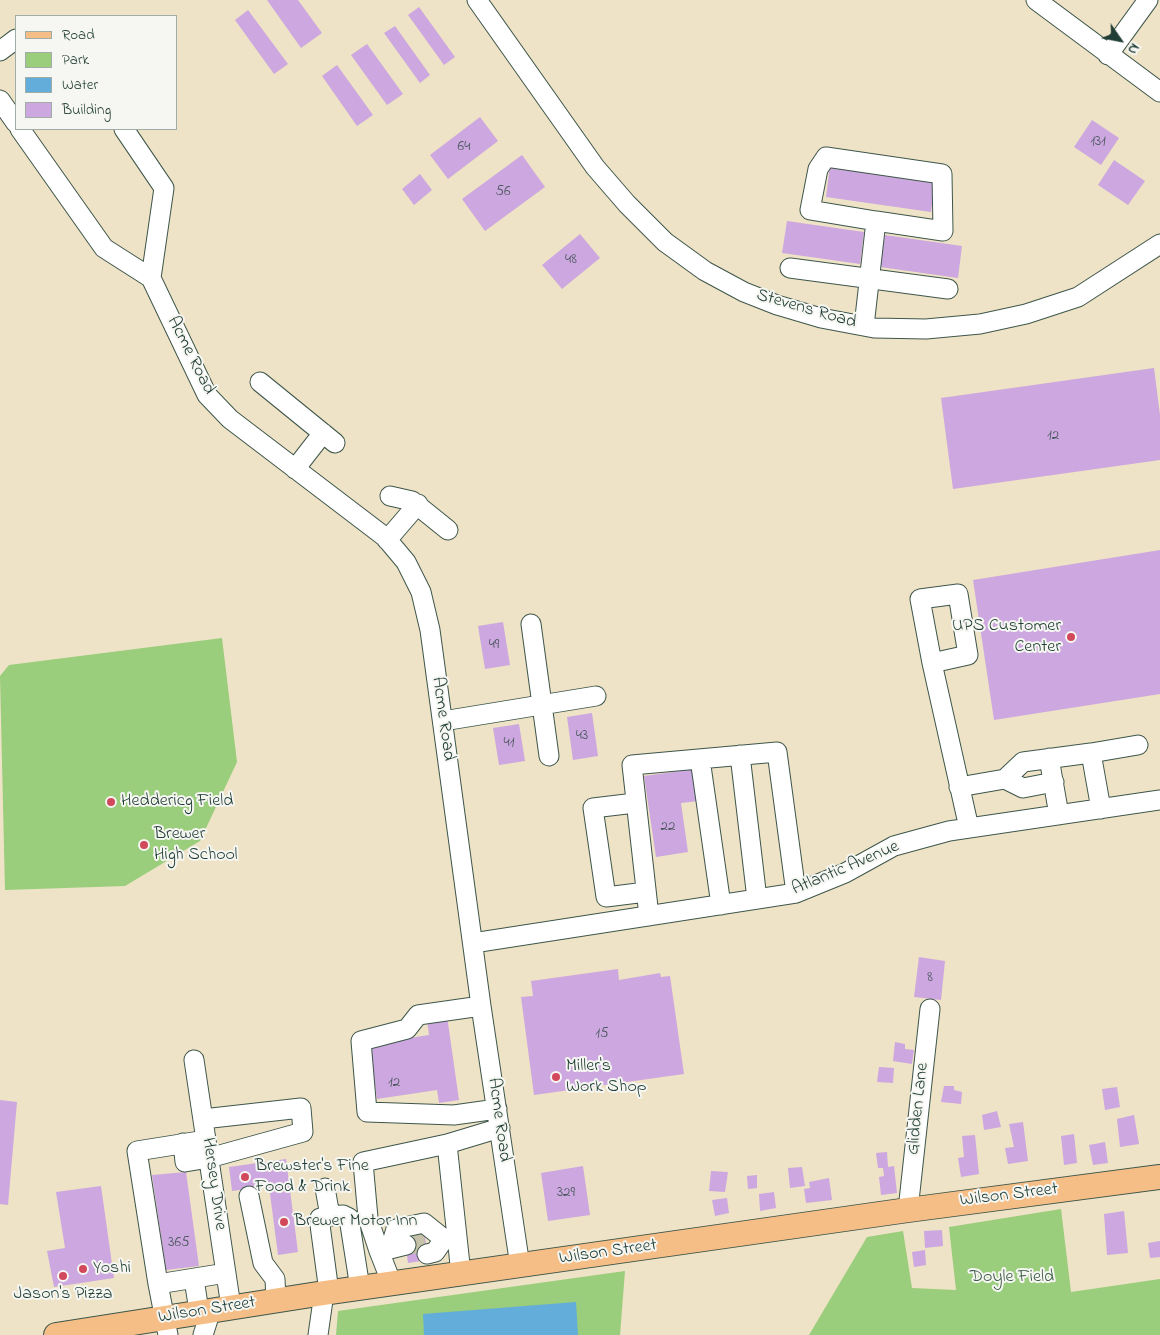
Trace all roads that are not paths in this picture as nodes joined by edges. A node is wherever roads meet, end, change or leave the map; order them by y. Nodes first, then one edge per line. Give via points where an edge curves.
1 (478, 0) edge
2 (1036, 0) edge
3 (1148, 0) edge
4 (15, 40) edge
5 (0, 51) edge
6 (1108, 55) junction
7 (1160, 92) edge
8 (0, 100) edge
9 (15, 122) edge
10 (21, 130) edge
11 (125, 130) edge
12 (876, 222) junction
13 (1160, 244) edge
14 (790, 268) dead end
15 (151, 278) junction
16 (869, 279) junction
17 (948, 289) dead end
18 (864, 326) junction
19 (260, 382) dead end
20 (295, 469) junction
21 (390, 496) dead end
22 (418, 504) junction
23 (448, 530) dead end
24 (387, 540) junction
25 (530, 624) dead end
26 (932, 662) dead end
27 (596, 696) dead end
28 (542, 704) junction
29 (443, 721) junction
30 (1138, 745) dead end
31 (1091, 753) junction
32 (740, 755) junction
33 (549, 756) dead end
34 (1049, 758) junction
35 (700, 759) junction
36 (1005, 779) junction
37 (1054, 782) junction
38 (959, 787) junction
39 (1160, 800) edge
40 (635, 803) junction
41 (1101, 809) junction
42 (1059, 815) junction
43 (969, 828) junction
44 (646, 892) junction
45 (796, 893) junction
46 (757, 899) junction
47 (721, 905) junction
48 (649, 916) junction
49 (473, 943) junction
50 (481, 1006) junction
51 (930, 1009) dead end
52 (194, 1060) dead end
53 (497, 1109) junction
54 (203, 1119) junction
55 (500, 1128) junction
56 (206, 1140) junction
57 (418, 1142) dead end
58 (183, 1143) junction
59 (443, 1145) junction
60 (392, 1146) dead end
61 (209, 1158) junction
62 (370, 1160) junction
63 (1160, 1177) edge
64 (325, 1188) dead end
65 (249, 1196) dead end
66 (908, 1210) junction
67 (330, 1216) junction
68 (451, 1239) junction
69 (426, 1248) tunnel mouth
70 (396, 1250) junction
71 (520, 1266) junction
72 (226, 1273) junction
73 (461, 1274) junction
74 (194, 1279) junction
75 (158, 1284) junction
76 (392, 1284) junction
77 (360, 1288) junction
78 (326, 1293) junction
79 (276, 1300) junction
80 (214, 1309) junction
81 (166, 1326) edge
82 (56, 1335) edge
83 (203, 1335) edge
84 (318, 1335) edge

1 - 18 street, Stevens Road via 594,167 665,242 705,271 744,292 822,318
2 - 6 street
3 - 6 street
4 - 5 street
6 - 7 street
8 - 9 street
10 - 15 street via 104,248
11 - 15 street via 164,188
12 - 12 street via 943,231 942,174 826,157 818,169 810,210
12 - 16 street
13 - 18 street, Stevens Road via 1078,297 1026,314 980,324 926,329
14 - 16 street
15 - 20 street, Acme Road via 207,395 230,420
16 - 17 street
16 - 18 street
19 - 20 street via 329,438
20 - 24 street, Acme Road
21 - 22 street
22 - 23 street
22 - 24 street
24 - 29 street, Acme Road via 406,562 421,592
25 - 28 street
26 - 38 street
27 - 28 street
28 - 29 street
28 - 33 street
29 - 49 street, Acme Road
30 - 31 street
31 - 34 street
31 - 41 street
32 - 35 street
32 - 45 street via 777,752
32 - 46 street
34 - 36 street via 1023,762
34 - 37 street
35 - 40 street via 632,765
35 - 47 street
36 - 37 street via 1023,788
36 - 38 street
37 - 42 street
38 - 43 street
39 - 41 street, Atlantic Avenue
40 - 44 street
40 - 44 street via 593,808 606,897
41 - 42 street, Atlantic Avenue
42 - 43 street, Atlantic Avenue
43 - 45 street, Atlantic Avenue via 894,846 845,873
44 - 48 street
45 - 46 street, Atlantic Avenue
46 - 47 street, Atlantic Avenue
47 - 48 street, Atlantic Avenue
48 - 49 street, Atlantic Avenue
49 - 50 street, Acme Road
50 - 53 street, Acme Road
50 - 53 street via 418,1015 406,1029 361,1041 367,1112 454,1114
51 - 66 street, Glidden Lane
52 - 54 street, Hersey Drive
53 - 55 street, Acme Road
54 - 56 street, Hersey Drive
54 - 61 street via 301,1108 303,1132
55 - 59 street
55 - 71 street, Acme Road
56 - 58 street
56 - 61 street, Hersey Drive
57 - 59 street via 434,1141
58 - 61 street via 185,1162
58 - 75 street via 137,1151
59 - 62 street
59 - 68 street
60 - 62 street via 375,1149
61 - 72 street, Hersey Drive
62 - 70 street via 363,1162 368,1218
63 - 66 main road, Wilson Street
64 - 67 street
65 - 79 street via 263,1263 275,1278
66 - 71 main road, Wilson Street
67 - 77 street via 349,1218
67 - 78 street via 320,1218
68 - 69 street
68 - 70 street via 424,1223 396,1229
68 - 73 street
70 - 76 street
71 - 73 main road, Wilson Street
72 - 74 street
72 - 80 street, Hersey Drive
73 - 76 main road, Wilson Street
74 - 75 street
74 - 80 street
75 - 81 street
76 - 77 main road, Wilson Street
77 - 78 main road, Wilson Street
78 - 79 main road, Wilson Street
78 - 84 street
79 - 80 main road, Wilson Street
80 - 81 main road, Wilson Street
80 - 83 street
81 - 82 main road, Wilson Street

